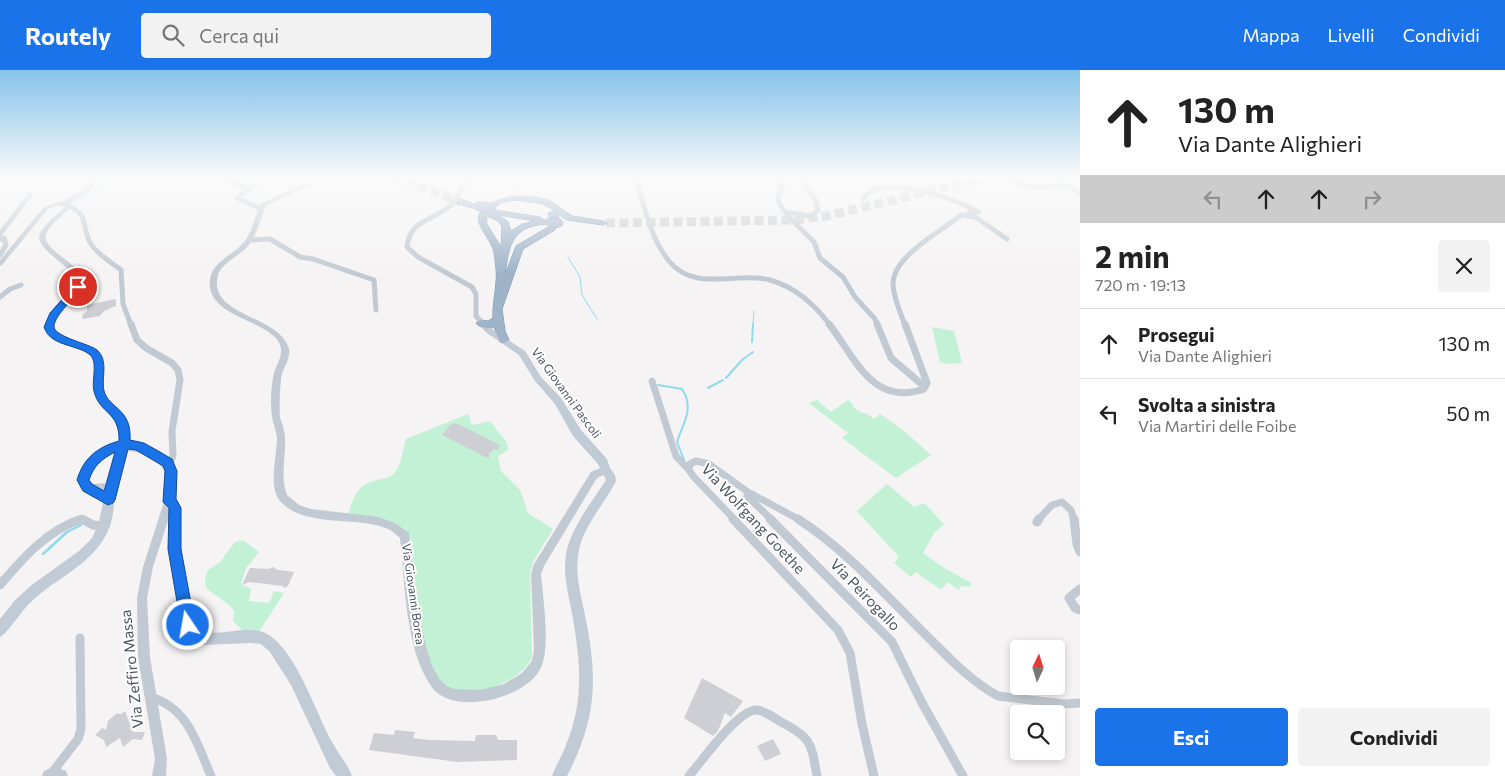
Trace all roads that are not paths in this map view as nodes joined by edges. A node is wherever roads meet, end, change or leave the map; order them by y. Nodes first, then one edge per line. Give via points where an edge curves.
1 (19, 209) edge
2 (46, 209) edge
3 (63, 209) edge
4 (74, 209) edge
5 (261, 209) edge
6 (446, 209) edge
7 (483, 209) edge
8 (488, 209) edge
9 (498, 209) edge
10 (546, 209) edge
11 (557, 209) edge
12 (645, 209) edge
13 (818, 209) edge
14 (970, 209) edge
15 (490, 211) junction
16 (786, 211) joint
17 (961, 215) junction
18 (555, 222) junction
19 (0, 234) edge
20 (1007, 238) dead end
21 (0, 239) edge
22 (249, 240) junction
23 (504, 254) junction
24 (0, 255) edge
25 (0, 264) edge
26 (501, 272) junction
27 (21, 285) dead end
28 (0, 297) edge
29 (498, 307) junction
30 (376, 310) dead end
31 (248, 318) joint
32 (481, 323) joint
33 (496, 325) junction
34 (504, 340) joint
35 (652, 381) dead end
36 (925, 387) junction
37 (169, 465) junction
38 (605, 470) junction
39 (689, 470) junction
40 (732, 482) junction
41 (110, 494) junction
42 (169, 502) junction
43 (1037, 522) dead end
44 (104, 526) junction
45 (1080, 552) edge
46 (0, 584) edge
47 (1080, 589) edge
48 (1080, 610) edge
49 (0, 631) edge
50 (80, 638) dead end
51 (150, 696) junction
52 (1080, 703) edge
53 (54, 776) edge
54 (159, 776) edge
55 (211, 776) edge
56 (345, 776) edge
57 (559, 776) edge
58 (689, 776) edge
59 (817, 776) edge
60 (874, 776) edge
61 (963, 776) edge

1 - 19 street
2 - 25 street
3 - 41 street via 41,238 79,273 81,282 54,315 49,327 55,336 93,352 98,359 101,398 124,424 124,442
4 - 37 street via 81,212 91,244 121,270 123,304 137,340 178,370 180,380 172,431 173,456
5 - 22 street
6 - 32 street via 412,229 407,247 418,257 472,287 476,294 476,316
7 - 15 highway
8 - 26 highway via 482,218 497,248
9 - 15 highway
10 - 29 highway via 555,218 554,226 519,248
11 - 18 highway via 570,218 604,223
12 - 36 street via 652,233 679,272 708,280 749,277 784,286 807,301 830,323 877,386 902,393
13 - 16 street via 811,216
14 - 17 street via 978,212 961,212
15 - 18 highway
15 - 23 highway via 506,226
16 - 36 street via 814,242 820,258 842,277 875,319 891,358
17 - 20 street via 980,218
17 - 36 street via 902,261 893,282 895,298 925,376
18 - 23 highway via 530,224 517,230 508,240
21 - 24 street via 4,238 6,245
22 - 30 street via 270,240 300,257 374,280 372,291
22 - 31 street via 227,257 213,279 214,292 220,301
23 - 26 highway
26 - 29 highway
27 - 28 street
29 - 33 highway
31 - 38 street, Via Giovanni Borea via 278,336 285,351 276,389 276,416 281,436 278,480 283,498 309,513 376,522 395,528 405,536 420,646 427,669 443,691 468,697 496,692 520,681 537,664 540,650 536,574 539,564 594,476
32 - 33 highway
33 - 34 highway
34 - 38 main road, Via Giovanni Pascoli via 522,353 577,433 603,462
35 - 39 street via 676,456
37 - 41 main road, bridge via 140,446 126,444 110,448 96,457 83,476 91,489
37 - 42 main road
38 - 57 main road via 611,481 572,552 571,574 587,685 582,721 570,757
39 - 40 street, Via Wolfgang Goethe via 693,462 704,461
39 - 60 street, Via Wolfgang Goethe via 838,630 850,653
40 - 52 street, Via Wolfgang Goethe via 817,532 956,664 989,691 998,696
40 - 61 street, Via Peirogallo via 892,642
41 - 44 main road
42 - 51 street, Via Zeffiro Massa via 148,566 142,598 144,657
42 - 56 main road via 175,508 174,549 190,630 200,639 258,637 271,643 299,689 329,754
43 - 45 street via 1052,503 1064,504 1073,515
44 - 46 street via 82,519 71,522 36,547
44 - 49 main road via 88,552 32,592
47 - 48 street via 1069,598
50 - 53 street via 81,729
51 - 54 street, Via Zeffiro Massa via 160,759
51 - 55 street via 159,698 182,714
58 - 59 street via 738,719 749,711 759,710 806,738 812,749

